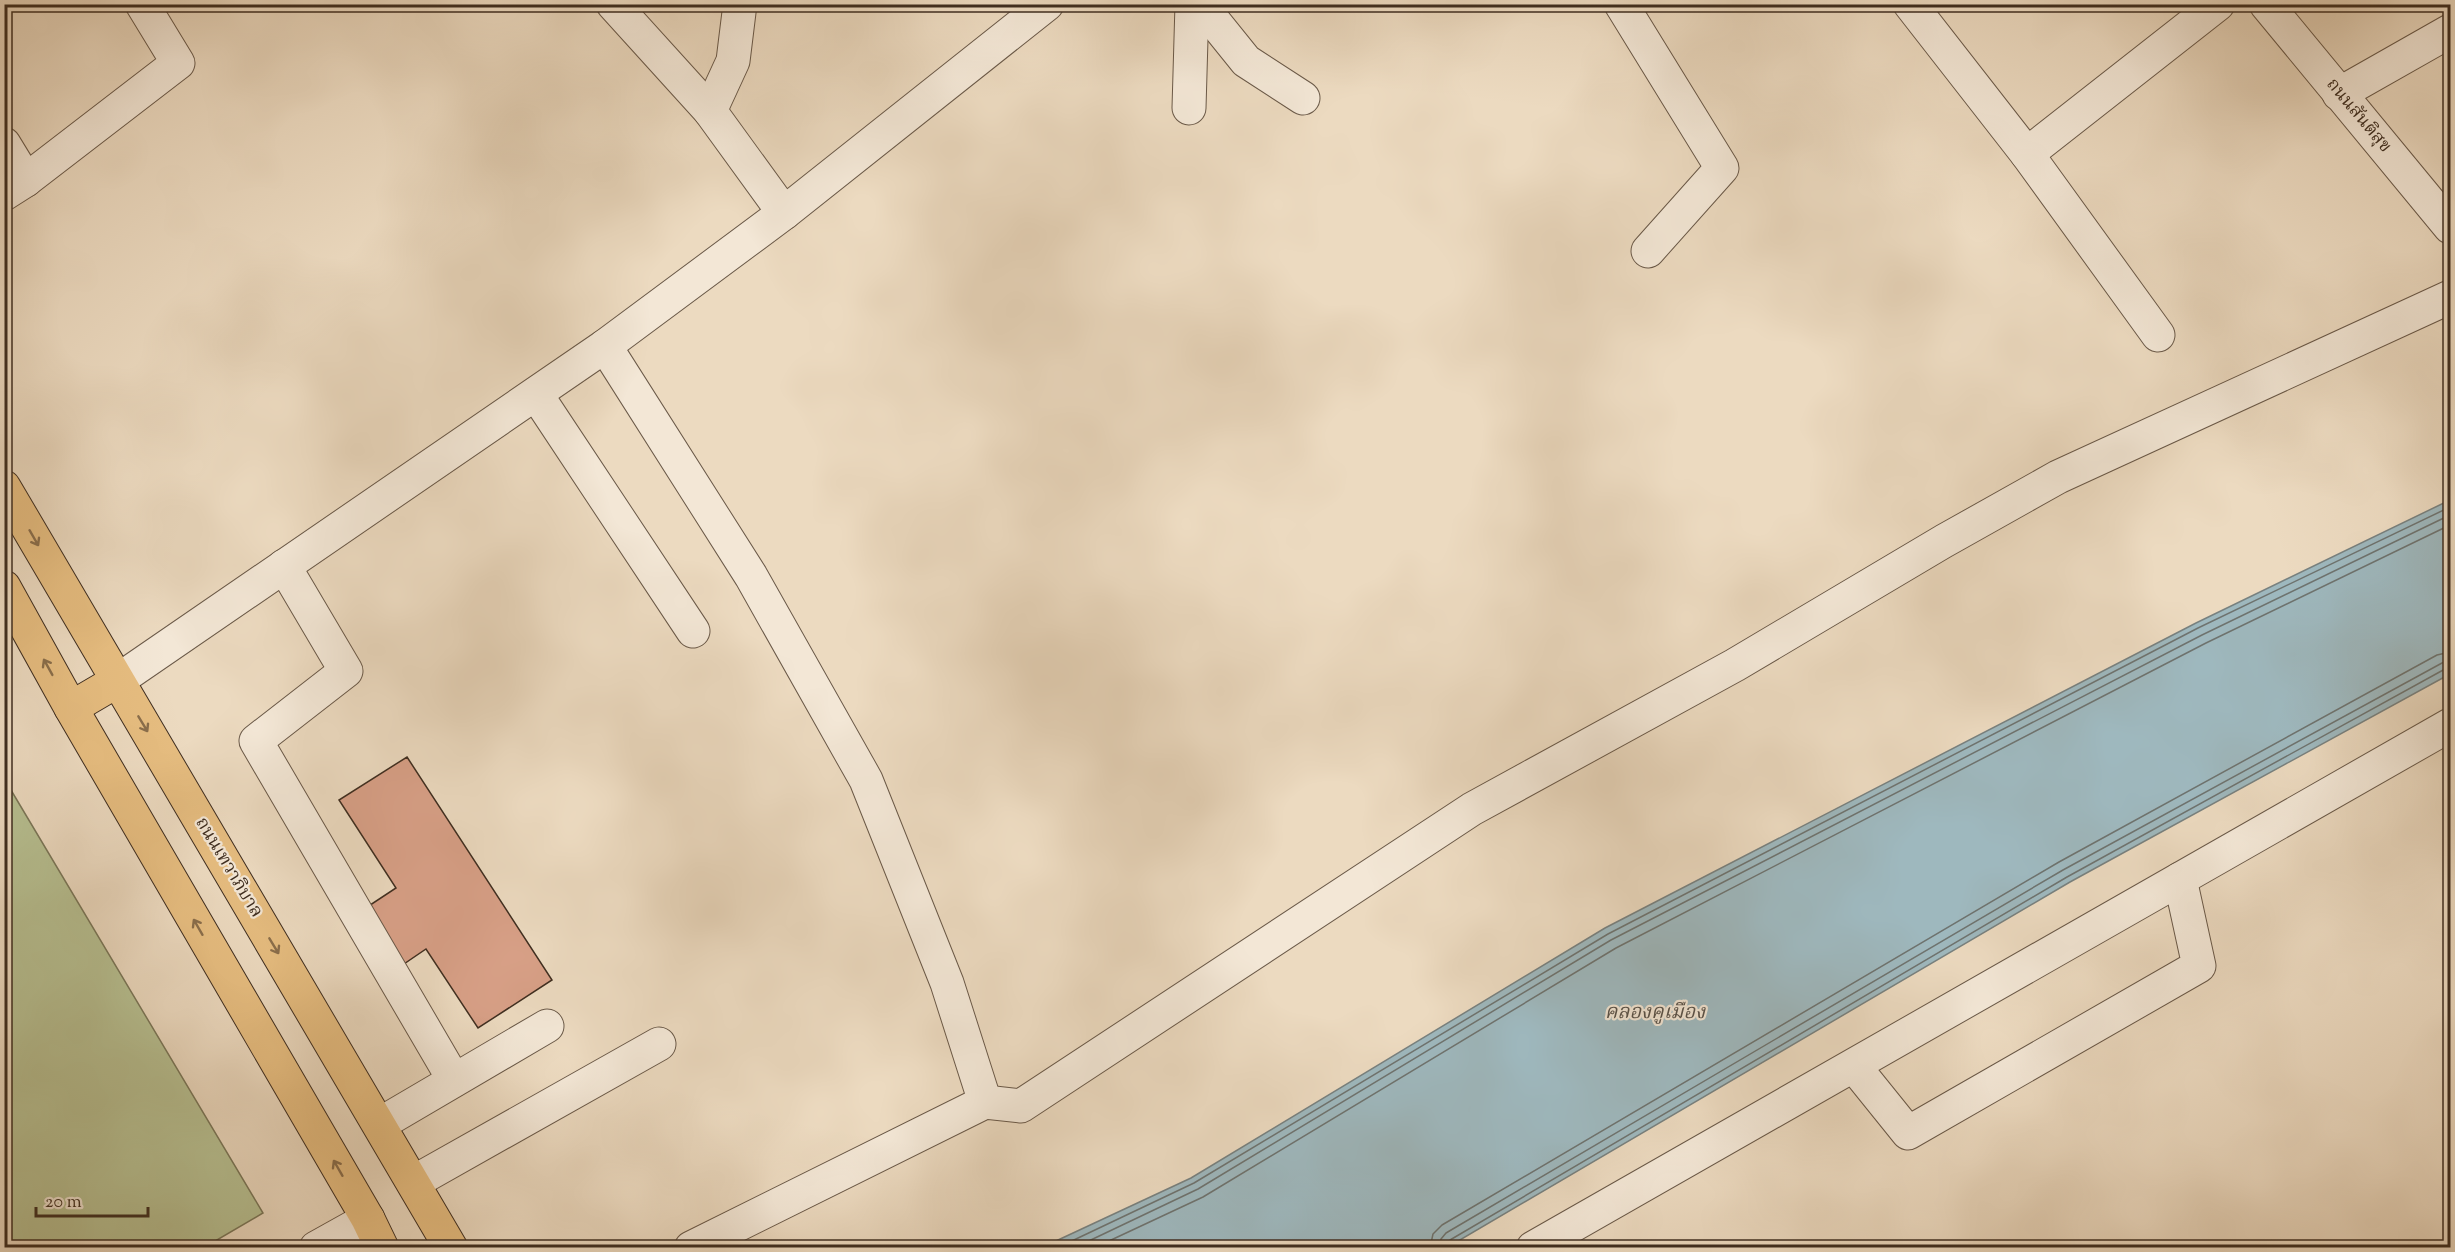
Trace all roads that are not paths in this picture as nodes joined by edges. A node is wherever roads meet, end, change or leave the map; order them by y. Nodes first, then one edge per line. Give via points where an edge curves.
1 (142, 4) edge
2 (613, 4) edge
3 (740, 4) edge
4 (1047, 4) edge
5 (1192, 4) edge
6 (1200, 4) edge
7 (1621, 4) edge
8 (1910, 4) edge
9 (2218, 4) edge
10 (2266, 4) edge
11 (2451, 31) edge
12 (2339, 94) junction
13 (1303, 98) dead end
14 (1189, 108) dead end
15 (710, 111) junction
16 (4, 144) edge
17 (2027, 154) junction
18 (15, 187) edge
19 (784, 213) junction
20 (2451, 227) edge
21 (1648, 251) dead end
22 (2451, 297) edge
23 (2158, 335) dead end
24 (605, 346) junction
25 (536, 394) junction
26 (4, 487) edge
27 (285, 566) junction
28 (4, 587) edge
29 (693, 631) dead end
30 (117, 681) junction
31 (71, 708) junction
32 (2451, 725) edge
33 (2180, 879) junction
34 (547, 1026) dead end
35 (659, 1044) dead end
36 (1854, 1066) junction
37 (454, 1080) junction
38 (985, 1102) junction
39 (380, 1124) junction
40 (414, 1182) junction
41 (368, 1219) junction
42 (316, 1248) edge
43 (382, 1248) edge
44 (451, 1248) edge
45 (691, 1248) edge
46 (1533, 1248) edge

1 - 18 street via 178,63
2 - 15 street
3 - 15 street via 733,61
4 - 19 street
5 - 14 street
6 - 13 street via 1246,61
7 - 21 street via 1722,168
8 - 17 street
9 - 17 street
10 - 12 street, ถนนสันติสุข
11 - 12 street
12 - 20 street, ถนนสันติสุข
15 - 19 street
16 - 18 street
17 - 23 street
19 - 24 street
22 - 38 street via 2058,477 1735,665 1472,809 1021,1106
24 - 25 street
24 - 38 street via 752,576 866,780 947,983
25 - 27 street
25 - 29 street
26 -> 30 main road, ถนนเทวาภิบาล
27 - 30 street
27 - 37 street via 346,671 256,741
31 -> 28 main road
30 - 31 main road
30 -> 39 main road, ถนนเทวาภิบาล
41 -> 31 main road
32 - 33 street
33 - 36 street
33 - 36 street via 2199,966 1908,1133
34 - 37 street
35 - 40 street
36 - 46 street
37 - 39 street
38 - 45 street
39 - 40 main road, ถนนเทวาภิบาล
40 - 44 main road, ถนนเทวาภิบาล
41 - 42 street
41 - 43 main road

